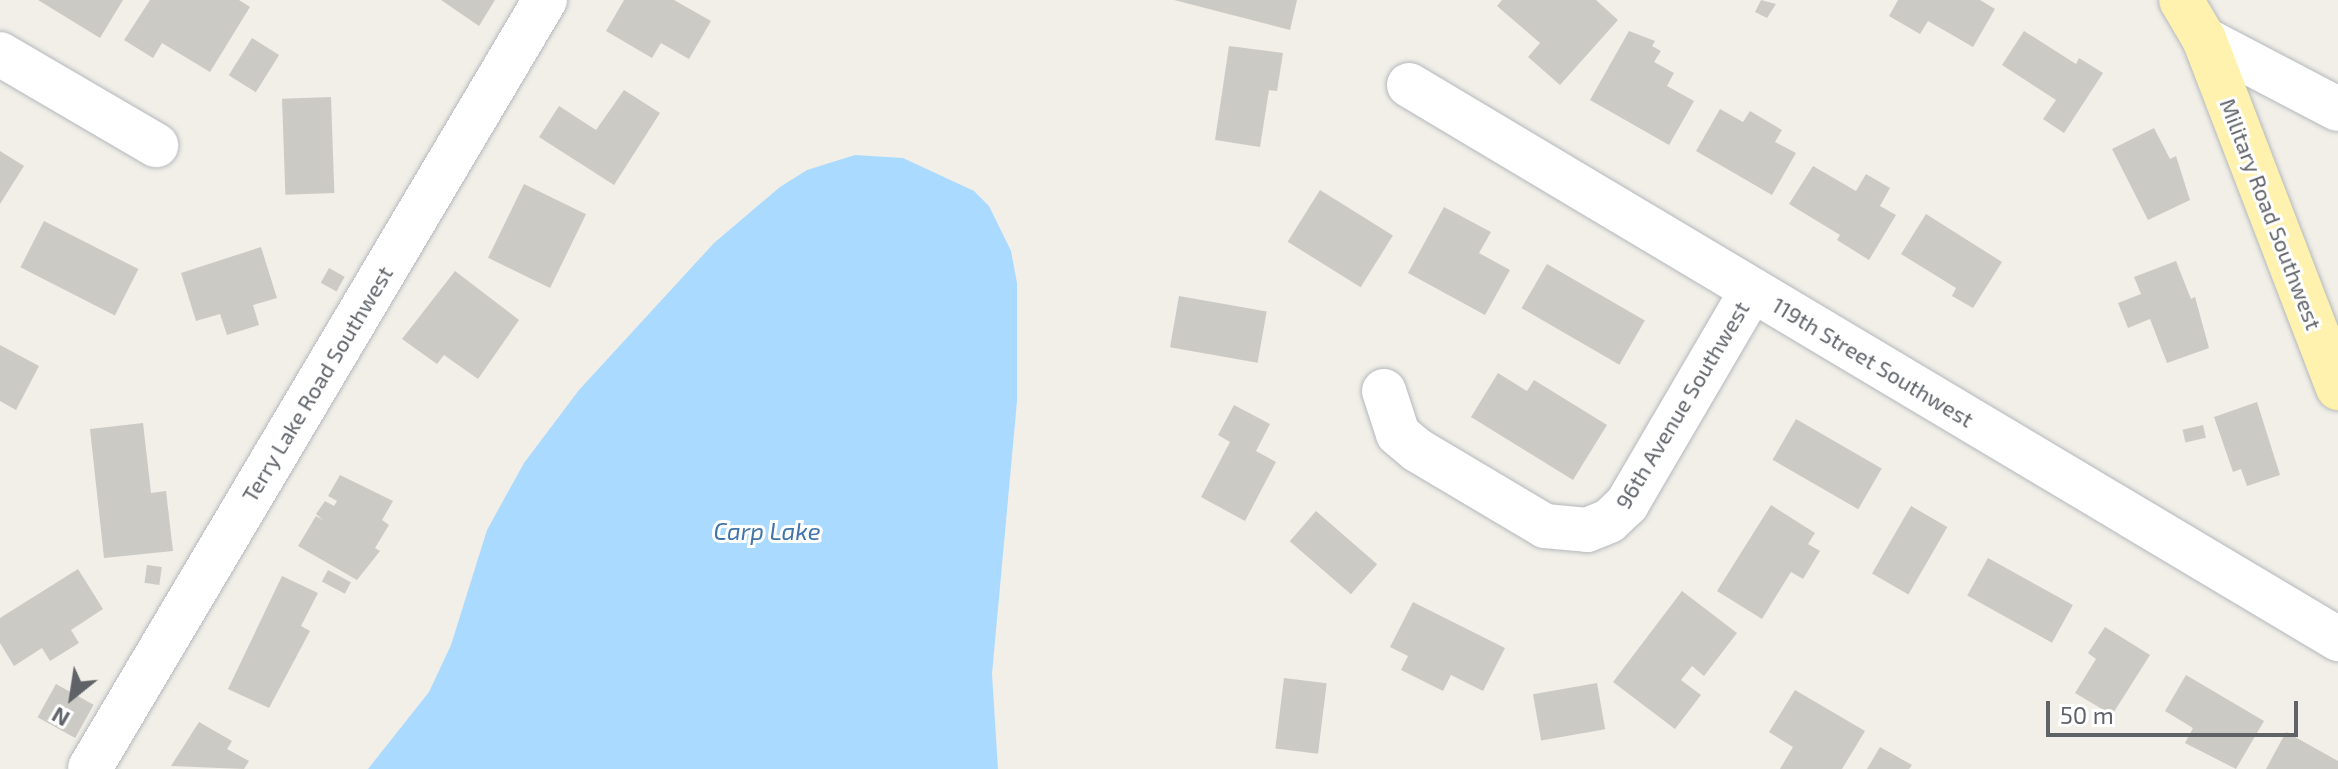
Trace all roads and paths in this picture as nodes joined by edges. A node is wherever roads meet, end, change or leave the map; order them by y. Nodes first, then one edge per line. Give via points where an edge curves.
1 (545, 0) edge
2 (2181, 0) edge
3 (2204, 39) junction
4 (0, 54) edge
5 (1409, 85) dead end
6 (2338, 109) edge
7 (156, 145) dead end
8 (1752, 290) junction
9 (2338, 388) edge
10 (1384, 391) dead end
11 (2338, 639) edge
12 (90, 768) edge

1 - 12 street, Terry Lake Road Southwest
2 - 3 main road, Military Road Southwest
3 - 6 street
3 - 9 main road, Military Road Southwest
4 - 7 street
5 - 8 street, 119th Street Southwest
8 - 10 street, 96th Avenue Southwest via 1627,504 1609,521 1587,530 1545,526 1417,450 1398,434
8 - 11 street, 119th Street Southwest

